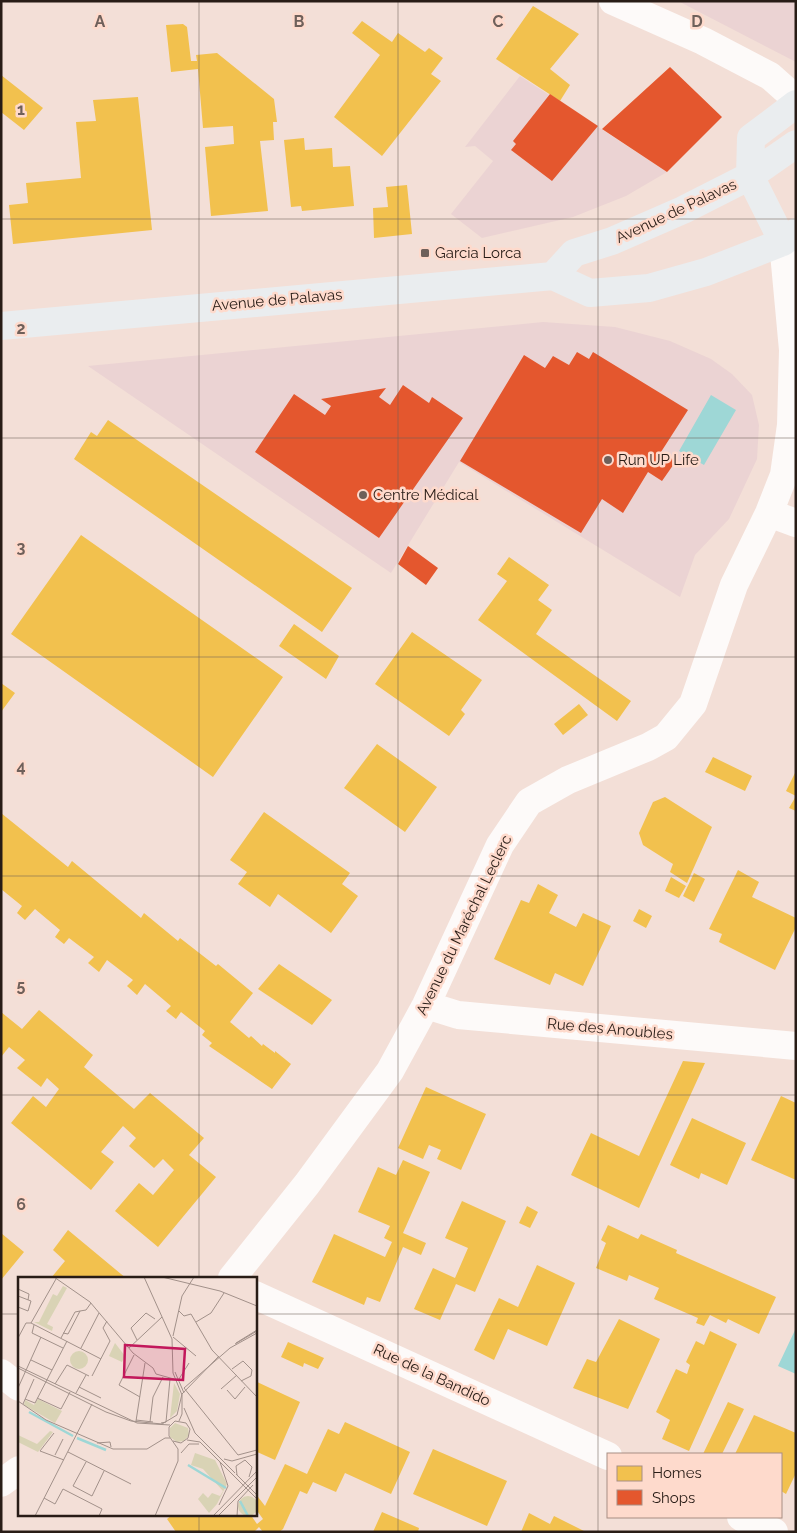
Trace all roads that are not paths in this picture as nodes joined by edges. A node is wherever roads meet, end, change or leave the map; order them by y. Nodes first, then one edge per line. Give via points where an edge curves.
1 (613, 1) edge
2 (796, 99) edge
3 (796, 104) edge
4 (796, 144) edge
5 (750, 176) junction
6 (789, 237) edge
7 (553, 276) junction
8 (1, 326) edge
9 (795, 350) edge
10 (769, 513) junction
11 (796, 523) edge
12 (426, 1005) junction
13 (796, 1046) edge
14 (233, 1277) edge
15 (256, 1295) edge
16 (1, 1373) edge
17 (18, 1386) edge
18 (607, 1456) edge
19 (18, 1471) edge
20 (1, 1484) edge
21 (743, 1518) edge
22 (774, 1532) edge

1 - 2 street via 703,41 770,76
3 - 5 main road, Avenue de Palavas via 751,138
4 - 5 main road, Avenue de Palavas
5 - 6 main road
5 - 7 main road, Avenue de Palavas via 683,210 612,241 574,253
6 - 7 main road, Avenue de Palavas via 691,277 649,288 590,293
6 - 9 street, Avenue du Maréchal Leclerc
7 - 8 main road, Avenue de Palavas
9 - 10 street, Avenue du Maréchal Leclerc via 787,458 784,476
10 - 11 street
10 - 12 street, Avenue du Maréchal Leclerc via 734,585 693,704 666,737 568,780 529,802 500,845
12 - 13 street, Rue des Anoubles via 458,1015
12 - 14 street, Avenue du Maréchal Leclerc via 390,1071 307,1184
15 - 18 street, Rue de la Bandido
16 - 17 street
19 - 20 street
21 - 22 street

